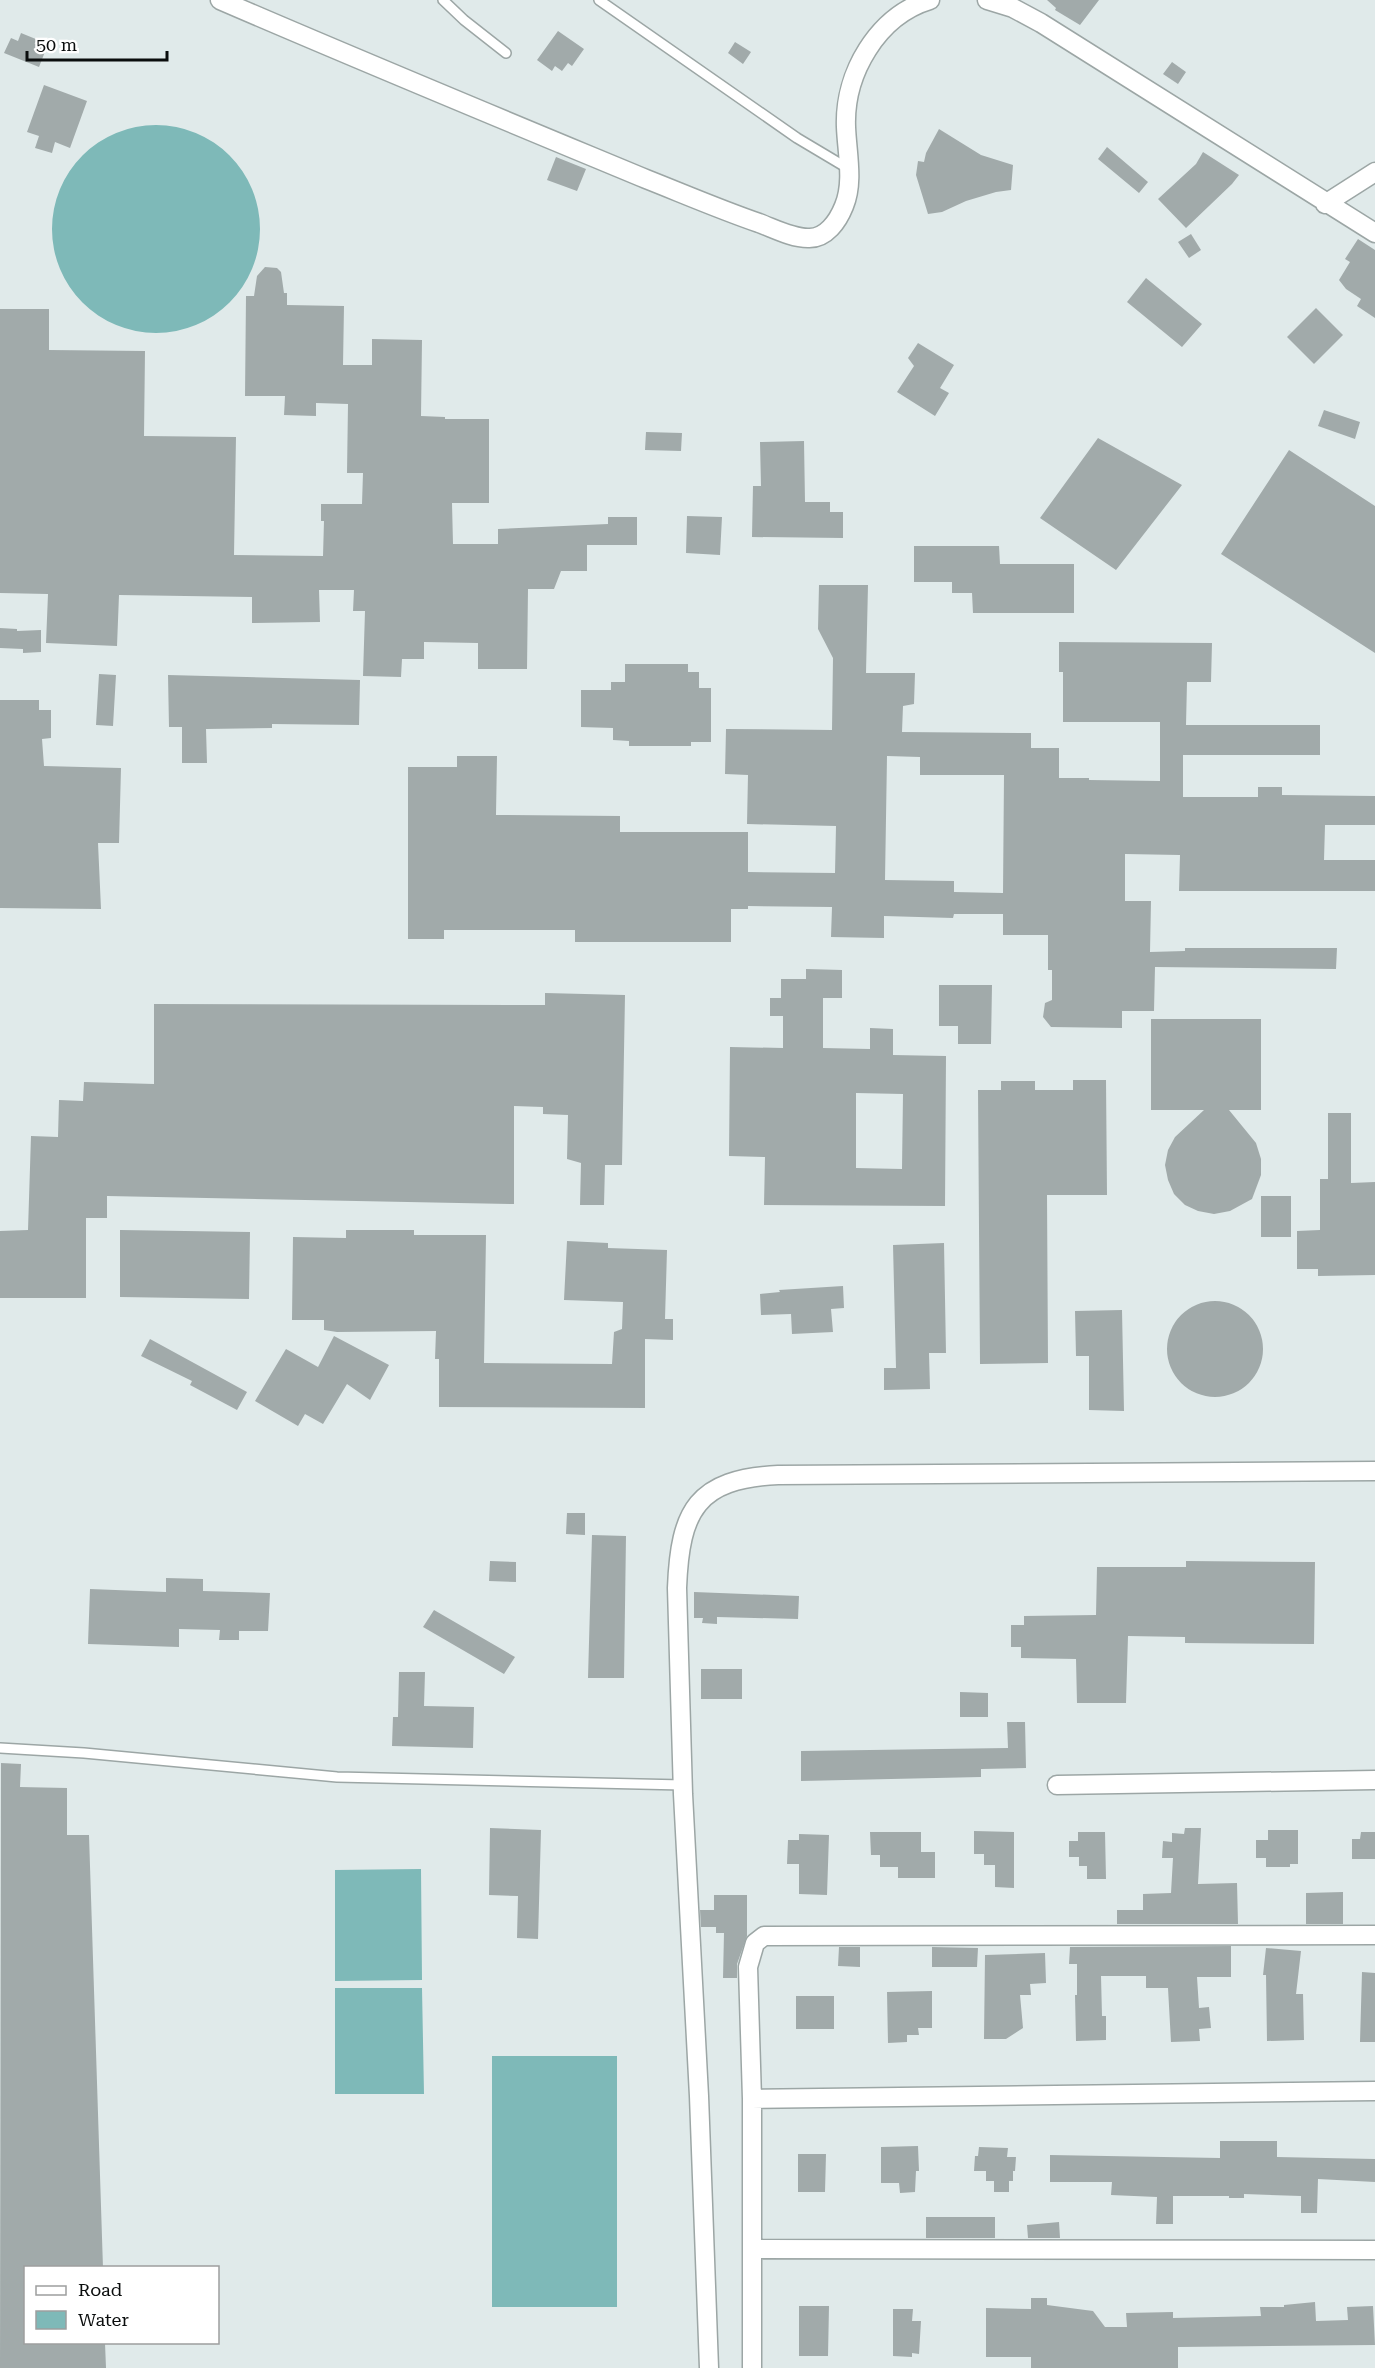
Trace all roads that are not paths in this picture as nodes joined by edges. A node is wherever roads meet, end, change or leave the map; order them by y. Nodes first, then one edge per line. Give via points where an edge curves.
1 (220, 0) edge
2 (443, 0) edge
3 (598, 0) edge
4 (930, 0) edge
5 (987, 0) edge
6 (506, 53) dead end
7 (849, 169) junction
8 (1375, 172) edge
9 (1325, 204) junction
10 (1375, 233) edge
11 (1375, 1471) edge
12 (0, 1748) edge
13 (1375, 1779) edge
14 (682, 1785) junction
15 (1057, 1785) dead end
16 (1375, 1935) edge
17 (1375, 2091) edge
18 (752, 2099) junction
19 (752, 2249) junction
20 (1375, 2250) edge
21 (709, 2368) edge
22 (752, 2368) edge

1 - 7 street via 710,205 799,237 816,238 835,223 846,200
2 - 6 lane
3 - 7 lane via 797,138
4 - 7 street via 898,17 862,58 850,84 846,108
5 - 9 street via 1041,22
8 - 9 street
9 - 10 street
11 - 14 street via 778,1475 729,1481 696,1506 678,1553
12 - 14 lane via 337,1777
13 - 15 street
14 - 21 street
16 - 18 street via 764,1936 754,1943 748,1967
17 - 18 street
18 - 19 street
19 - 20 street
19 - 22 street

